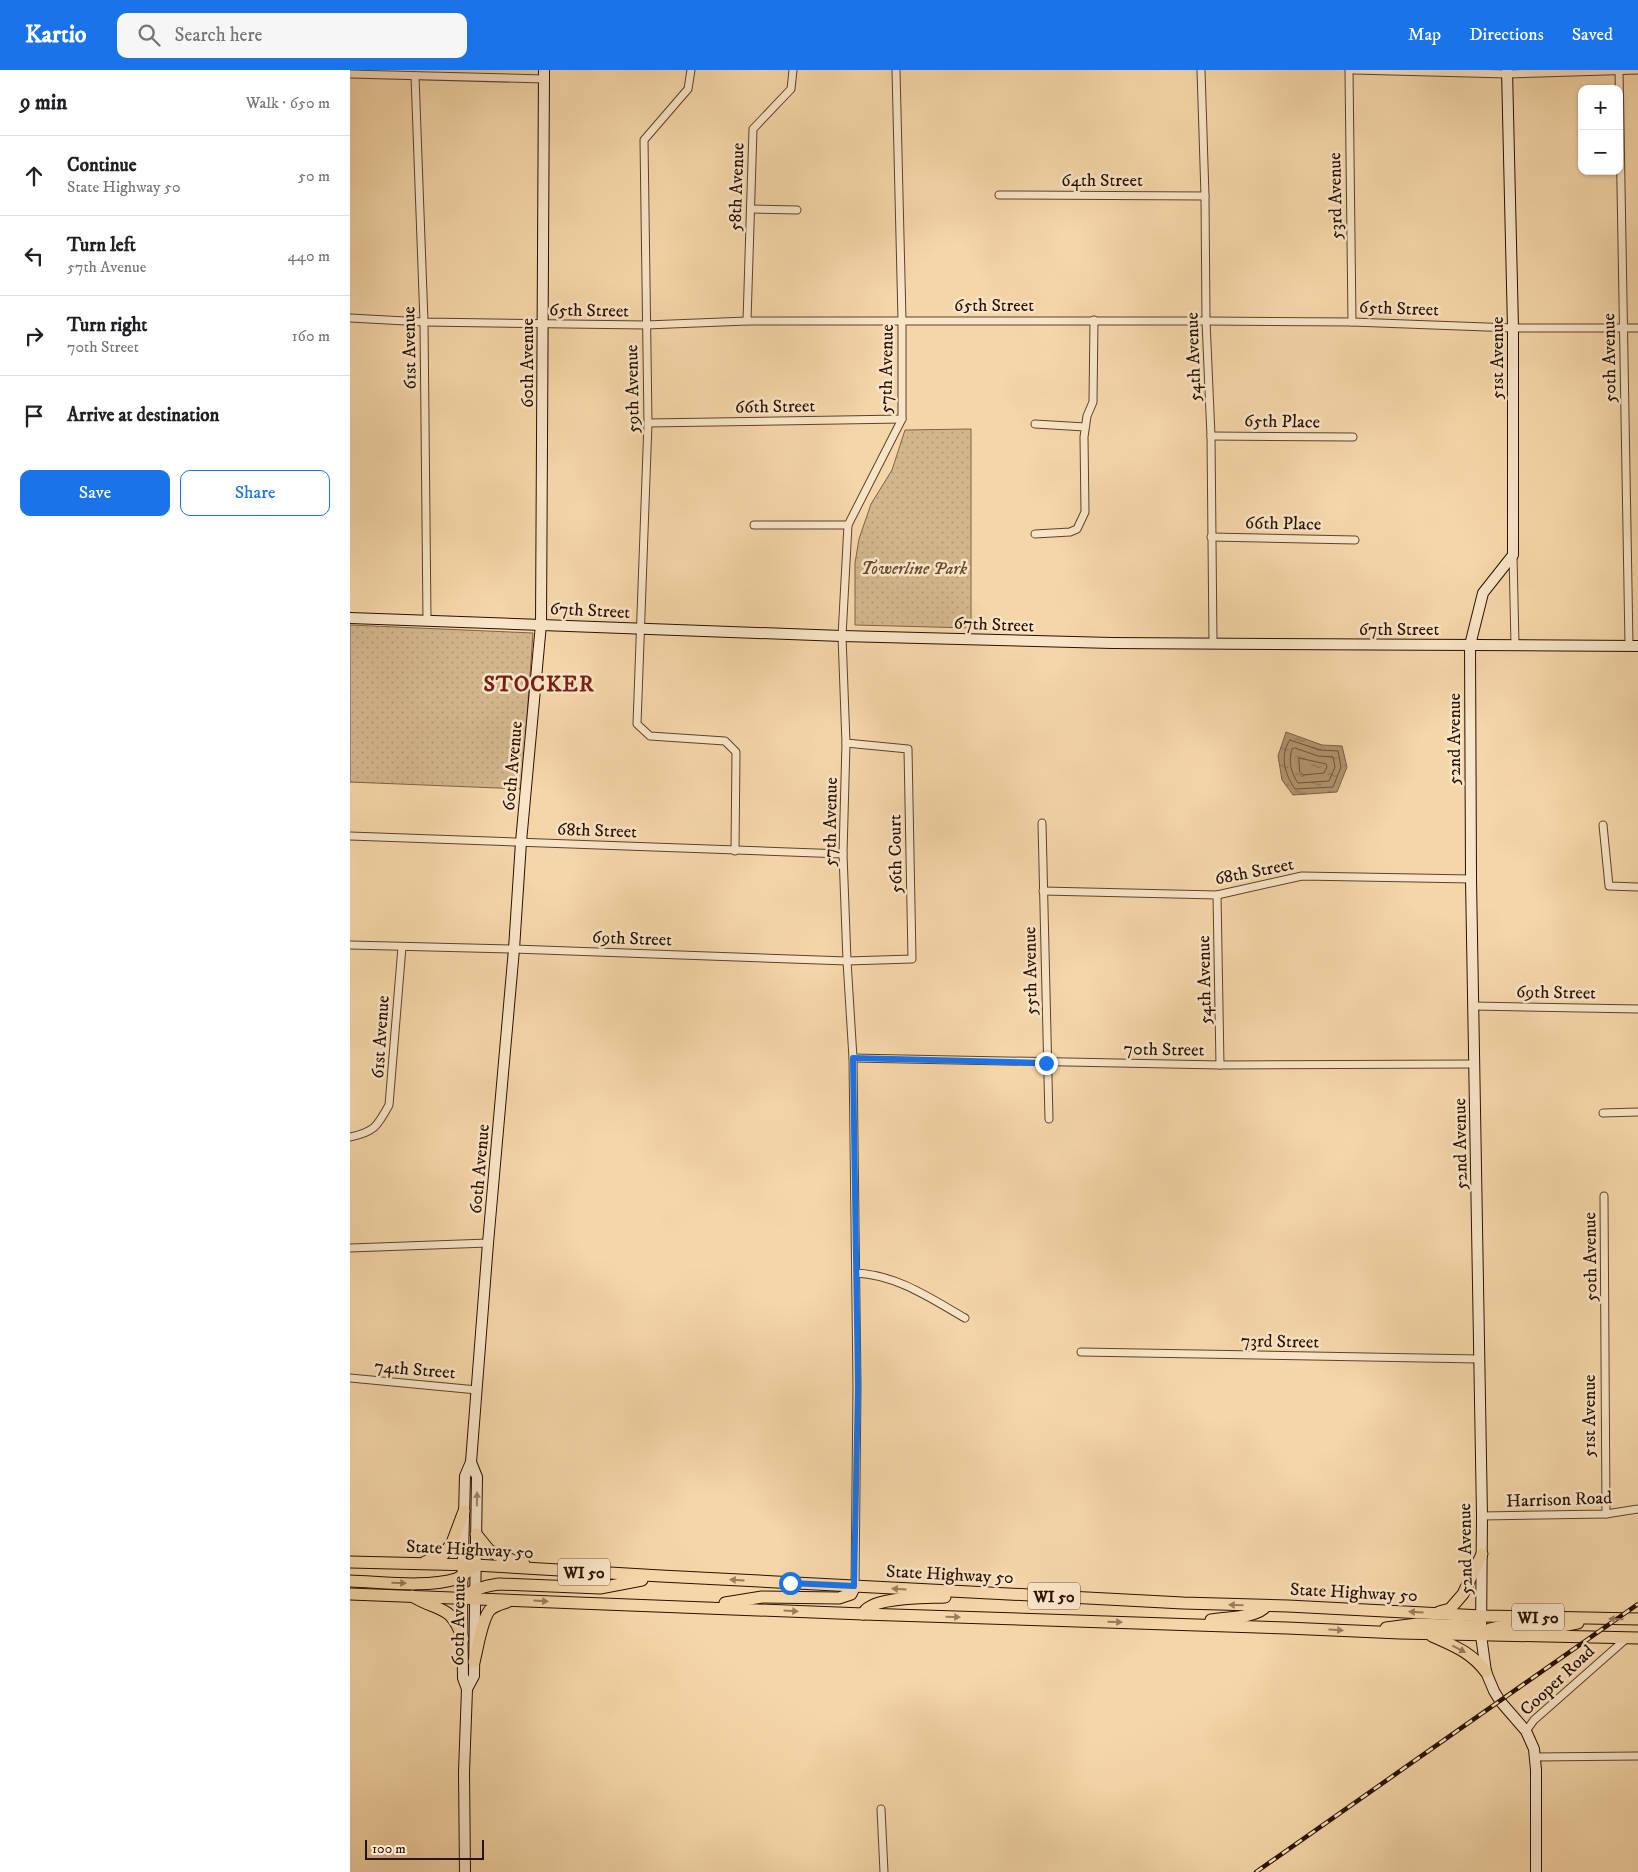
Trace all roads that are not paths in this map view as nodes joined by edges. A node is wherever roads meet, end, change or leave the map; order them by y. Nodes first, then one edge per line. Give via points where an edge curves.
1 (691, 70) edge
2 (793, 70) edge
3 (896, 70) edge
4 (1202, 70) edge
5 (1349, 70) edge
6 (1354, 70) edge
7 (1638, 70) edge
8 (1619, 71) edge
9 (1507, 72) edge
10 (350, 74) edge
11 (544, 75) edge
12 (415, 76) junction
13 (999, 195) dead end
14 (1205, 196) junction
15 (751, 210) junction
16 (797, 210) dead end
17 (350, 318) edge
18 (902, 320) junction
19 (1094, 320) junction
20 (747, 321) junction
21 (1206, 321) junction
22 (424, 322) junction
23 (1352, 322) junction
24 (543, 324) junction
25 (646, 326) junction
26 (1513, 328) junction
27 (1624, 328) junction
28 (1638, 328) edge
29 (902, 419) junction
30 (648, 423) junction
31 (1035, 424) dead end
32 (1085, 428) junction
33 (1211, 436) junction
34 (1353, 437) dead end
35 (754, 525) dead end
36 (848, 525) junction
37 (1035, 534) dead end
38 (1211, 537) junction
39 (1355, 540) dead end
40 (1513, 555) junction
41 (350, 618) edge
42 (427, 620) junction
43 (541, 624) junction
44 (642, 629) junction
45 (842, 636) junction
46 (1213, 643) junction
47 (1633, 645) edge
48 (1470, 646) junction
49 (1515, 646) junction
50 (846, 744) junction
51 (1042, 824) dead end
52 (1603, 825) dead end
53 (350, 836) edge
54 (521, 842) junction
55 (734, 851) junction
56 (843, 854) junction
57 (1471, 879) junction
58 (1638, 887) edge
59 (1043, 891) junction
60 (1217, 895) junction
61 (350, 945) edge
62 (402, 947) junction
63 (514, 949) junction
64 (912, 959) joint
65 (847, 961) junction
66 (1473, 1006) junction
67 (1638, 1009) edge
68 (853, 1058) junction
69 (1046, 1063) junction
70 (1475, 1064) junction
71 (1220, 1065) junction
72 (1603, 1112) dead end
73 (1638, 1112) edge
74 (1049, 1118) dead end
75 (350, 1137) edge
76 (1604, 1196) dead end
77 (488, 1243) junction
78 (350, 1248) edge
79 (856, 1273) junction
80 (965, 1318) dead end
81 (1605, 1318) joint
82 (1081, 1352) dead end
83 (1478, 1359) junction
84 (350, 1378) edge
85 (477, 1390) junction
86 (471, 1462) junction
87 (1638, 1509) edge
88 (464, 1511) junction
89 (1606, 1514) junction
90 (1482, 1516) junction
91 (476, 1534) junction
92 (1482, 1554) junction
93 (350, 1562) edge
94 (420, 1564) junction
95 (475, 1565) junction
96 (463, 1570) junction
97 (542, 1570) junction
98 (661, 1576) junction
99 (350, 1581) edge
100 (854, 1586) junction
101 (475, 1593) junction
102 (350, 1594) edge
103 (1004, 1594) junction
104 (410, 1595) junction
105 (462, 1597) junction
106 (515, 1600) junction
107 (1266, 1606) junction
108 (698, 1607) junction
109 (1436, 1613) junction
110 (863, 1614) junction
111 (1482, 1616) junction
112 (1594, 1619) junction
113 (1638, 1619) edge
114 (1187, 1624) junction
115 (1362, 1632) junction
116 (1425, 1634) junction
117 (1481, 1635) junction
118 (1632, 1638) edge
119 (463, 1639) junction
120 (474, 1662) junction
121 (1486, 1672) junction
122 (468, 1689) junction
123 (1526, 1731) junction
124 (1638, 1756) edge
125 (1535, 1757) junction
126 (881, 1809) dead end
127 (465, 1872) edge
128 (884, 1872) edge
129 (1536, 1872) edge

1 - 25 street, 59th Avenue via 688,89 644,140
2 - 15 street, 58th Avenue via 790,89 753,129
3 - 18 street, 57th Avenue
4 - 14 street, 54th Avenue
5 - 23 street, 53rd Avenue
6 - 9 street
7 - 8 street
8 - 9 street
8 - 27 street, 50th Avenue
9 - 26 street, 51st Avenue
10 - 12 street
11 - 12 street
11 - 24 street, 60th Avenue
12 - 22 street, 61st Avenue
13 - 14 street, 64th Street
14 - 21 street, 54th Avenue
15 - 16 street
15 - 20 street, 58th Avenue
17 - 22 street, 65th Street
18 - 19 street, 65th Street
18 - 20 street, 65th Street
18 - 29 street, 57th Avenue
19 - 21 street, 65th Street
19 - 32 street via 1093,402
20 - 25 street, 65th Street
21 - 23 street, 65th Street
21 - 33 street, 54th Avenue
22 - 24 street, 65th Street
22 - 42 street, 61st Avenue
23 - 26 street, 65th Street
24 - 25 street, 65th Street
24 - 43 street, 60th Avenue
25 - 30 street, 59th Avenue
26 - 27 street, 65th Street
26 - 40 street, 51st Avenue
27 - 28 street, 65th Street
27 - 47 street, 50th Avenue
29 - 30 street, 66th Street
29 - 36 street, 57th Avenue
30 - 44 street, 59th Avenue
31 - 32 street
32 - 37 street via 1086,503 1081,523 1070,532
33 - 34 street, 65th Place
33 - 38 street, 54th Avenue
35 - 36 street
36 - 45 street, 57th Avenue
38 - 39 street, 66th Place
38 - 46 street, 54th Avenue
40 - 48 street, 52nd Avenue via 1483,593
40 - 49 street, 51st Avenue
41 - 42 street, 67th Street
42 - 43 street, 67th Street
43 - 44 street, 67th Street
43 - 54 street, 60th Avenue
44 - 45 street, 67th Street
44 - 55 street, 59th Avenue via 637,724 650,736 725,741 736,752
45 - 46 street, 67th Street
45 - 50 street, 57th Avenue
46 - 48 street, 67th Street
47 - 49 street, 67th Street
48 - 49 street, 67th Street
48 - 57 street, 52nd Avenue
50 - 56 street, 57th Avenue
50 - 64 street, 56th Court via 908,749
51 - 59 street, 55th Avenue
52 - 58 street via 1609,886
53 - 54 street, 68th Street
54 - 55 street, 68th Street
54 - 63 street, 60th Avenue
55 - 56 street, 68th Street
56 - 65 street, 57th Avenue
57 - 60 street, 68th Street via 1302,876
57 - 66 street, 52nd Avenue
59 - 60 street, 68th Street
59 - 69 street, 55th Avenue
60 - 71 street, 54th Avenue
61 - 62 street, 69th Street
62 - 63 street, 69th Street
62 - 75 street, 61st Avenue via 389,1105 370,1132
63 - 65 street, 69th Street
63 - 77 street, 60th Avenue
64 - 65 street, 69th Street
65 - 68 street, 57th Avenue
66 - 67 street, 69th Street
66 - 70 street, 52nd Avenue
68 - 69 street, 70th Street
68 - 79 street, 57th Avenue
69 - 71 street, 70th Street
69 - 74 street, 55th Avenue
70 - 71 street, 70th Street
70 - 83 street, 52nd Avenue
72 - 73 street
76 - 81 street, 50th Avenue
77 - 78 street
77 - 85 street, 60th Avenue
79 - 80 street via 899,1282
79 - 100 street, 57th Avenue via 858,1386
81 - 89 street, 51st Avenue
82 - 83 street, 73rd Street
83 - 90 street, 52nd Avenue
84 - 85 street, 74th Street
85 - 86 street, 60th Avenue
86 - 88 street, 60th Avenue via 465,1476
91 -> 86 street, 60th Avenue via 478,1477
87 - 89 street, Harrison Road
88 - 94 main road via 452,1543 443,1554
88 - 96 street, 60th Avenue
89 - 90 street, Harrison Road
90 - 92 street, 52nd Avenue
91 - 95 street, 60th Avenue
91 - 97 main road via 496,1554
92 - 109 main road via 1463,1594 1450,1609
92 - 111 street, 52nd Avenue
93 - 94 main road, State Highway 50
94 - 96 main road, State Highway 50
95 - 96 main road
95 - 97 main road, State Highway 50 / WI 50
95 - 101 street, 60th Avenue
99 -> 96 main road via 412,1584 443,1581
96 - 105 street, 60th Avenue
97 - 98 main road, State Highway 50 / WI 50
100 -> 98 main road, State Highway 50 / WI 50
98 - 101 main road via 600,1588 499,1584
103 -> 100 main road, State Highway 50 / WI 50
100 - 108 main road via 851,1594 839,1598 762,1597
101 - 105 main road, WI 50
101 - 106 main road, WI 50
101 - 120 street, 60th Avenue
102 - 104 main road, WI 50
107 -> 103 main road, State Highway 50 / WI 50
103 - 110 main road via 890,1600 872,1604
104 - 105 main road, WI 50
104 - 119 main road via 447,1612 455,1620
105 - 119 street, 60th Avenue
106 -> 108 main road, WI 50
106 - 120 main road via 489,1610
109 -> 107 main road, State Highway 50 / WI 50
107 - 114 main road via 1254,1614
108 -> 110 main road, WI 50
109 - 111 main road, State Highway 50 / WI 50
110 -> 114 main road, WI 50
111 - 112 main road, State Highway 50 / WI 50
111 - 115 main road via 1474,1626 1416,1624
111 - 117 street, 52nd Avenue
113 -> 112 main road, State Highway 50 / WI 50
112 - 117 main road via 1560,1626 1496,1628
114 -> 115 main road, WI 50
115 - 116 main road, WI 50
116 - 117 main road, WI 50
116 -> 121 main road via 1461,1649 1477,1660
117 - 118 main road, WI 50
117 - 121 street, 52nd Avenue
118 - 123 street, Cooper Road via 1534,1720
119 - 122 street, 60th Avenue via 463,1678
120 - 122 street, 60th Avenue via 474,1676
121 - 123 street, 52nd Avenue via 1500,1701
122 - 127 street, 60th Avenue via 464,1772
123 - 125 street, Cooper Road
124 - 125 street
125 - 129 street, Cooper Road
126 - 128 street

